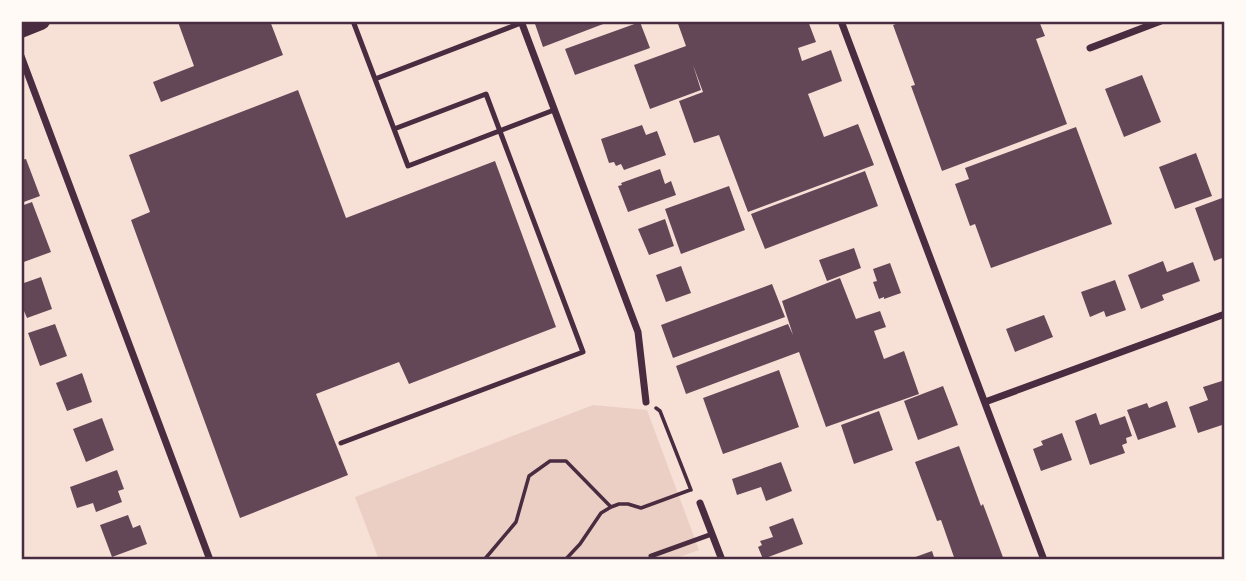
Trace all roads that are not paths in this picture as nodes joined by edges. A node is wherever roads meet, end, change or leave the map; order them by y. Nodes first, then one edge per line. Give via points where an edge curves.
1 (41, 21) edge
2 (353, 21) edge
3 (841, 21) edge
4 (1161, 21) edge
5 (521, 22) edge
6 (21, 29) edge
7 (1090, 48) dead end
8 (21, 56) edge
9 (375, 79) junction
10 (554, 110) junction
11 (394, 129) junction
12 (500, 131) junction
13 (1225, 314) edge
14 (646, 402) road end
15 (985, 402) junction
16 (341, 443) dead end
17 (700, 503) road end
18 (712, 534) junction
19 (651, 556) dead end
20 (210, 560) edge
21 (722, 560) edge
22 (1044, 560) edge

1 - 6 highway
2 - 9 lane
3 - 15 street
4 - 7 street
5 - 9 lane
5 - 10 street
8 - 20 street
9 - 11 lane
10 - 12 lane
10 - 14 street via 638,332
11 - 12 lane via 408,166
11 - 12 lane via 486,94
12 - 16 lane via 583,352
13 - 15 street
15 - 22 street
17 - 18 street
18 - 19 lane
18 - 21 street

